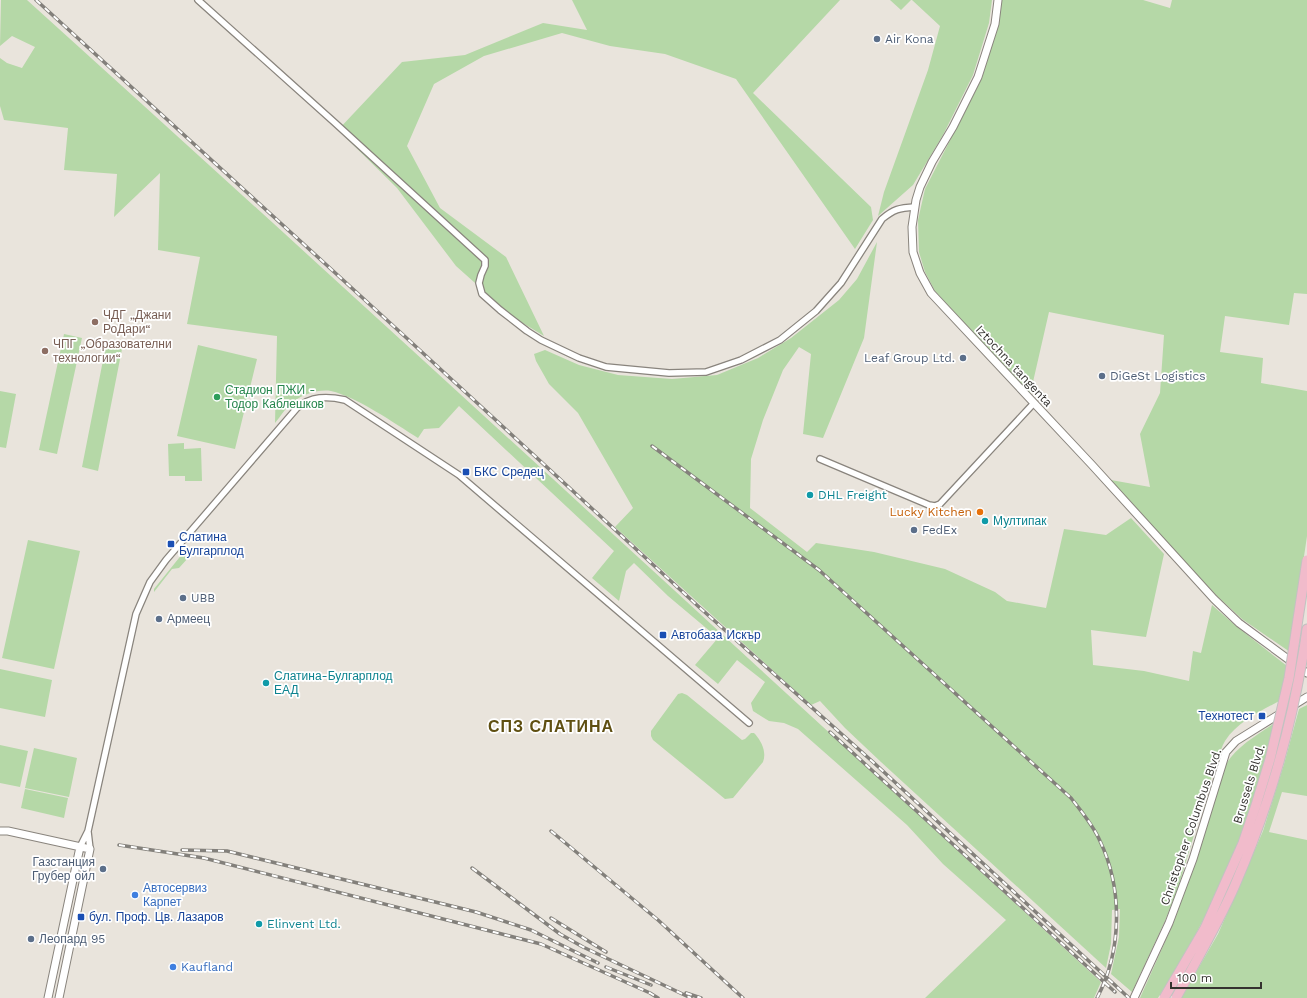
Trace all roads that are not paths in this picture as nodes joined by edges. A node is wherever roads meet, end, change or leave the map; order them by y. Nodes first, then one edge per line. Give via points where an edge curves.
1 (198, 0) edge
2 (998, 0) edge
3 (915, 207) junction
4 (1034, 403) junction
5 (820, 459) dead end
6 (1307, 560) edge
7 (1307, 629) edge
8 (1307, 672) edge
9 (1307, 697) edge
10 (749, 723) dead end
11 (0, 831) edge
12 (88, 832) junction
13 (80, 847) junction
14 (90, 849) junction
15 (48, 998) edge
16 (59, 998) edge
17 (1134, 998) edge
18 (1164, 998) edge
19 (1176, 998) edge

1 - 3 street via 485,260 480,283 482,294 541,340 578,358 606,367 669,373 706,372 741,360 780,340 816,311 841,283 882,219 891,211
2 - 3 street, Iztochna tangenta via 995,24 978,77 926,174
3 - 4 street, Iztochna tangenta via 912,227 913,252 920,273 932,293
4 - 5 street via 940,504 935,506
4 - 8 street, Iztochna tangenta via 1214,599 1239,622
6 - 18 main road, Brussels Blvd., bridge via 1289,678 1270,760 1256,805 1240,850 1205,928
7 - 19 main road, Brussels Blvd., bridge via 1292,714 1265,808 1235,886
9 - 17 street, Christopher Columbus Blvd. via 1236,741 1226,752 1193,859 1169,923
10 - 12 street via 459,475 344,400 322,397 312,399 297,408 150,582 136,614
11 - 13 street
12 - 13 street
12 - 14 street
13 - 14 street
13 - 15 street
14 - 16 street

